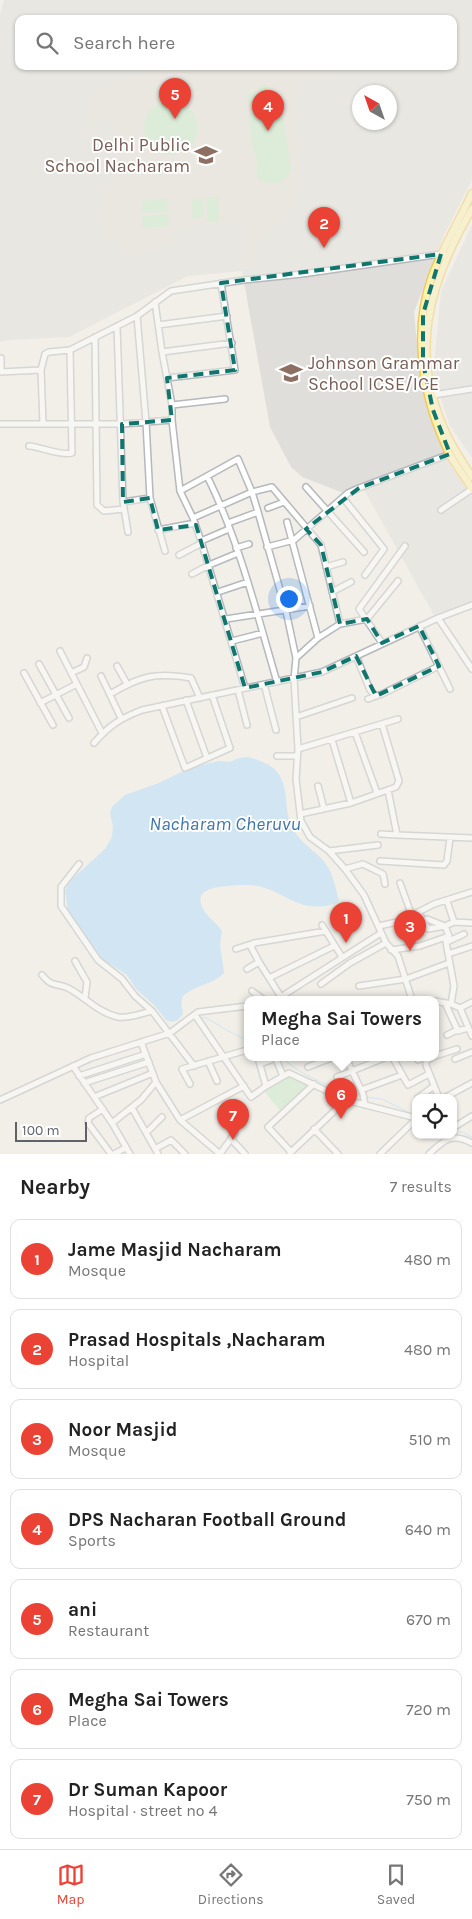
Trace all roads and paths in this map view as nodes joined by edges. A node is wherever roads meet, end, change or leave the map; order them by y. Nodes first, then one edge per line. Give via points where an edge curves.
1 (472, 193) edge
2 (472, 208) edge
3 (444, 255) junction
4 (221, 283) junction
5 (155, 302) junction
6 (137, 316) junction
7 (227, 316) junction
8 (117, 326) junction
9 (158, 326) junction
10 (95, 338) junction
11 (232, 343) junction
12 (70, 350) junction
13 (162, 352) junction
14 (1, 358) edge
15 (41, 370) junction
16 (0, 372) edge
17 (167, 378) junction
18 (472, 389) edge
19 (433, 396) junction
20 (226, 399) dead end
21 (172, 405) junction
22 (172, 420) junction
23 (146, 422) junction
24 (96, 423) junction
25 (0, 424) edge
26 (42, 424) junction
27 (72, 424) junction
28 (122, 424) junction
29 (29, 446) dead end
30 (450, 454) junction
31 (472, 477) edge
32 (209, 480) dead end
33 (306, 487) dead end
34 (472, 489) edge
35 (180, 491) junction
36 (252, 492) junction
37 (150, 498) junction
38 (343, 498) junction
39 (123, 502) junction
40 (284, 502) junction
41 (222, 506) junction
42 (268, 508) dead end
43 (124, 509) junction
44 (328, 510) junction
45 (442, 510) dead end
46 (258, 512) junction
47 (194, 521) junction
48 (287, 522) dead end
49 (228, 526) junction
50 (306, 529) junction
51 (158, 530) junction
52 (128, 532) dead end
53 (294, 540) junction
54 (202, 542) junction
55 (249, 544) dead end
56 (405, 546) dead end
57 (267, 547) junction
58 (165, 551) dead end
59 (237, 551) junction
60 (364, 552) dead end
61 (179, 555) dead end
62 (343, 562) dead end
63 (209, 565) junction
64 (326, 567) junction
65 (192, 574) dead end
66 (364, 575) dead end
67 (398, 581) dead end
68 (248, 582) junction
69 (351, 582) dead end
70 (218, 592) junction
71 (332, 592) junction
72 (310, 606) junction
73 (471, 607) edge
74 (286, 611) junction
75 (256, 614) junction
76 (438, 618) junction
77 (226, 619) junction
78 (366, 619) junction
79 (340, 624) junction
80 (419, 626) junction
81 (263, 633) junction
82 (318, 638) junction
83 (232, 640) junction
84 (382, 643) junction
85 (60, 651) dead end
86 (356, 656) junction
87 (87, 658) dead end
88 (296, 658) junction
89 (39, 664) dead end
90 (117, 666) dead end
91 (439, 666) junction
92 (472, 669) edge
93 (24, 672) dead end
94 (71, 673) junction
95 (101, 676) dead end
96 (294, 679) junction
97 (277, 682) junction
98 (76, 684) junction
99 (127, 684) junction
100 (264, 684) junction
101 (245, 688) junction
102 (450, 688) dead end
103 (238, 690) junction
104 (56, 694) junction
105 (110, 694) junction
106 (212, 695) junction
107 (376, 696) junction
108 (200, 698) junction
109 (352, 698) dead end
110 (368, 699) dead end
111 (186, 700) junction
112 (40, 702) junction
113 (162, 706) junction
114 (296, 717) junction
115 (69, 718) dead end
116 (121, 718) junction
117 (398, 719) dead end
118 (382, 724) junction
119 (53, 725) dead end
120 (247, 725) dead end
121 (276, 730) dead end
122 (355, 732) junction
123 (102, 733) junction
124 (332, 740) junction
125 (94, 743) dead end
126 (298, 749) junction
127 (277, 756) dead end
128 (297, 756) junction
129 (207, 758) junction
130 (318, 786) dead end
131 (388, 790) junction
132 (377, 793) junction
133 (351, 803) junction
134 (324, 809) junction
135 (300, 814) junction
136 (381, 834) dead end
137 (397, 835) junction
138 (450, 838) junction
139 (472, 838) edge
140 (378, 845) dead end
141 (329, 851) junction
142 (380, 861) dead end
143 (79, 864) dead end
144 (345, 869) junction
145 (400, 883) dead end
146 (385, 884) dead end
147 (472, 892) edge
148 (447, 901) junction
149 (419, 913) junction
150 (412, 916) junction
151 (427, 919) dead end
152 (454, 922) junction
153 (472, 923) edge
154 (322, 925) dead end
155 (379, 926) junction
156 (445, 926) junction
157 (326, 931) junction
158 (381, 933) junction
159 (464, 934) dead end
160 (447, 939) junction
161 (251, 944) junction
162 (386, 944) junction
163 (334, 946) junction
164 (472, 946) edge
165 (236, 949) dead end
166 (391, 950) junction
167 (448, 954) junction
168 (342, 957) junction
169 (75, 961) dead end
170 (259, 962) junction
171 (449, 963) junction
172 (247, 969) dead end
173 (42, 975) dead end
174 (269, 978) junction
175 (406, 979) junction
176 (321, 984) dead end
177 (360, 986) dead end
178 (252, 991) dead end
179 (259, 996) edge
180 (278, 996) edge
181 (284, 996) edge
182 (411, 996) edge
183 (85, 998) junction
184 (439, 1002) edge
185 (472, 1002) edge
186 (448, 1003) junction
187 (244, 1006) edge
188 (460, 1008) junction
189 (152, 1011) junction
190 (195, 1014) junction
191 (468, 1028) junction
192 (457, 1030) junction
193 (170, 1032) junction
194 (447, 1035) dead end
195 (472, 1036) edge
196 (141, 1042) junction
197 (456, 1048) dead end
198 (244, 1051) edge
199 (472, 1052) edge
200 (146, 1054) junction
201 (439, 1054) edge
202 (224, 1057) junction
203 (455, 1059) dead end
204 (208, 1061) junction
205 (259, 1061) edge
206 (274, 1061) edge
207 (322, 1061) edge
208 (347, 1061) edge
209 (376, 1061) edge
210 (395, 1061) edge
211 (428, 1061) edge
212 (149, 1062) junction
213 (73, 1066) junction
214 (194, 1066) junction
215 (308, 1066) dead end
216 (351, 1071) junction
217 (153, 1073) junction
218 (429, 1074) junction
219 (402, 1075) junction
220 (79, 1076) junction
221 (283, 1076) junction
222 (337, 1077) dead end
223 (156, 1082) junction
224 (218, 1082) dead end
225 (84, 1083) junction
226 (472, 1083) edge
227 (190, 1084) dead end
228 (314, 1084) junction
229 (244, 1086) junction
230 (266, 1086) junction
231 (434, 1086) junction
232 (423, 1094) edge
233 (437, 1094) edge
234 (451, 1094) edge
235 (94, 1097) junction
236 (363, 1097) junction
237 (0, 1100) edge
238 (346, 1100) junction
239 (132, 1108) junction
240 (102, 1109) junction
241 (472, 1116) edge
242 (162, 1117) dead end
243 (223, 1117) dead end
244 (412, 1117) edge
245 (180, 1120) junction
246 (112, 1123) junction
247 (412, 1123) edge
248 (457, 1125) edge
249 (314, 1129) junction
250 (146, 1133) junction
251 (231, 1139) junction
252 (472, 1143) edge
253 (125, 1148) junction
254 (156, 1152) edge
255 (290, 1153) edge
256 (113, 1154) edge
257 (130, 1154) edge
258 (185, 1154) edge
259 (220, 1154) edge
260 (245, 1154) edge
261 (338, 1154) edge
262 (380, 1154) edge
263 (429, 1154) edge

1 - 3 main road
2 - 3 main road
3 - 4 street
3 - 19 main road via 427,324
3 - 30 main road via 432,276 423,314 423,363 431,403
4 - 5 street via 172,291
4 - 7 street
5 - 6 street
5 - 9 street
6 - 8 street
6 - 23 street
7 - 9 street
7 - 11 street
8 - 10 street
8 - 28 street
9 - 13 street
10 - 12 street
10 - 24 street
11 - 13 street
11 - 17 street via 235,370
12 - 15 street via 45,354
12 - 27 street
13 - 17 street
14 - 16 street
15 - 16 street
15 - 26 street
17 - 21 street
18 - 19 street
19 - 31 main road via 447,435
20 - 21 street
21 - 22 street
22 - 23 street
22 - 35 street
23 - 28 street
23 - 37 street
24 - 27 street
24 - 28 street
24 - 43 street via 97,505 104,511
25 - 26 street
26 - 27 street
27 - 29 street via 72,453
28 - 39 street
30 - 34 main road
30 - 38 street via 359,488
32 - 41 street
33 - 44 street
34 - 45 street
35 - 36 street via 238,459
35 - 47 street
36 - 40 street via 272,487
36 - 41 street
36 - 46 street
37 - 39 street
37 - 51 street
38 - 44 street
38 - 66 street via 384,549
39 - 43 street
40 - 42 street
40 - 50 street
41 - 47 street
41 - 49 street
43 - 52 street
44 - 50 street
44 - 60 street
46 - 49 street
46 - 57 street
47 - 51 street
47 - 54 street
48 - 53 street
49 - 54 street
49 - 59 street
50 - 53 street
50 - 64 street via 321,545
51 - 58 street
53 - 57 street
53 - 72 street
54 - 61 street
54 - 63 street
55 - 59 street
56 - 78 street via 359,609
57 - 74 street
59 - 63 street
59 - 68 street
62 - 64 street
63 - 65 street
63 - 70 street
64 - 71 street
67 - 78 street
68 - 70 street
68 - 75 street
69 - 71 street
70 - 77 street
71 - 79 street
72 - 74 street
72 - 82 street
73 - 76 street
74 - 75 street
74 - 88 street
75 - 77 street
75 - 81 street
76 - 80 street
76 - 92 street
77 - 83 street
78 - 79 street
78 - 84 street
79 - 82 street
80 - 84 street
80 - 91 street
81 - 83 street
81 - 97 street
82 - 88 street
83 - 101 street
84 - 86 street
85 - 94 street
86 - 96 street via 322,672
86 - 107 street via 370,690
87 - 94 street via 84,667
88 - 96 street
89 - 104 street
90 - 99 street
91 - 102 street
91 - 107 street
93 - 112 street
94 - 98 street
95 - 105 street
96 - 97 street
96 - 114 street
97 - 100 street
98 - 104 street
98 - 123 street
99 - 105 street
99 - 108 street via 158,675 191,678
100 - 101 street
100 - 121 street
101 - 103 street
103 - 106 street
103 - 120 street
104 - 112 street
104 - 115 street
105 - 116 street
106 - 108 street
106 - 129 street via 230,748
107 - 110 street
108 - 111 street
109 - 114 street
111 - 113 street
111 - 129 street
112 - 119 street
113 - 116 street
113 - 129 street via 185,768
114 - 126 street
116 - 123 street
117 - 118 street
118 - 122 street
118 - 131 street via 399,781 396,787
122 - 124 street
122 - 132 street
123 - 125 street
124 - 126 street
124 - 133 street
126 - 128 street
127 - 128 street
128 - 135 street
130 - 134 street
131 - 132 street
131 - 137 street
132 - 133 street
133 - 134 street
134 - 135 street
135 - 141 street via 310,837
136 - 137 street
137 - 138 street
138 - 139 street
138 - 142 street via 444,865
140 - 141 street
141 - 144 street
143 - 189 street via 61,887 62,906 98,960 122,979
144 - 146 street via 363,864 383,874
144 - 155 street
145 - 150 street
147 - 148 street
148 - 149 street
148 - 152 street
149 - 150 street
149 - 156 street via 428,930
150 - 155 street
151 - 156 street
152 - 153 street
152 - 156 street
154 - 157 street
155 - 158 street
156 - 160 street
157 - 161 street
157 - 163 street
158 - 162 street
158 - 168 street
159 - 160 street
160 - 166 street
160 - 167 street
161 - 165 street
161 - 170 street
162 - 166 street
162 - 176 street via 350,963
163 - 168 street
163 - 174 street
164 - 167 street
166 - 175 street via 398,956
167 - 171 street
168 - 181 street
169 - 183 street via 87,982
170 - 172 street
170 - 174 street
171 - 175 street
171 - 186 street via 454,986
173 - 183 street via 52,985
174 - 180 street
175 - 177 street
175 - 182 street
178 - 179 street
183 - 189 street via 103,1012 120,1018
184 - 186 street
185 - 188 street
186 - 188 street
186 - 192 street
187 - 190 street
188 - 191 street
189 - 193 street
190 - 193 street
190 - 202 street
191 - 192 street via 460,1032
191 - 195 street
192 - 194 street
193 - 196 street
193 - 214 street
196 - 200 street
196 - 213 street
197 - 201 street
198 - 202 street
199 - 203 street
200 - 212 street
200 - 220 street
202 - 204 street
202 - 229 street
204 - 214 street
204 - 224 street
205 - 230 street
206 - 221 street
207 - 215 street
208 - 216 street
209 - 216 street
210 - 219 street
211 - 218 street
212 - 217 street
212 - 225 street
213 - 220 street
213 - 237 street
214 - 227 street via 182,1069
216 - 222 street
216 - 236 street
217 - 223 street
217 - 235 street
218 - 219 street via 408,1085
218 - 231 street
219 - 236 street
220 - 225 street
221 - 228 street via 289,1073
221 - 230 street
223 - 239 street
223 - 245 street
225 - 235 street
226 - 234 street
228 - 238 street
228 - 255 street via 268,1127
229 - 230 street via 251,1097
229 - 245 street
231 - 232 street
231 - 233 street
235 - 240 street
236 - 238 street
236 - 244 street
238 - 249 street
239 - 246 street
239 - 250 street
240 - 246 street
240 - 256 street via 89,1118 88,1123
241 - 248 street
242 - 250 street
243 - 251 street via 235,1130
245 - 259 street
246 - 253 street
247 - 262 street
249 - 255 street
249 - 261 street
250 - 254 street
251 - 259 street
251 - 260 street
252 - 263 street via 457,1137 444,1140
253 - 256 street
253 - 257 street
254 - 258 street via 171,1140

